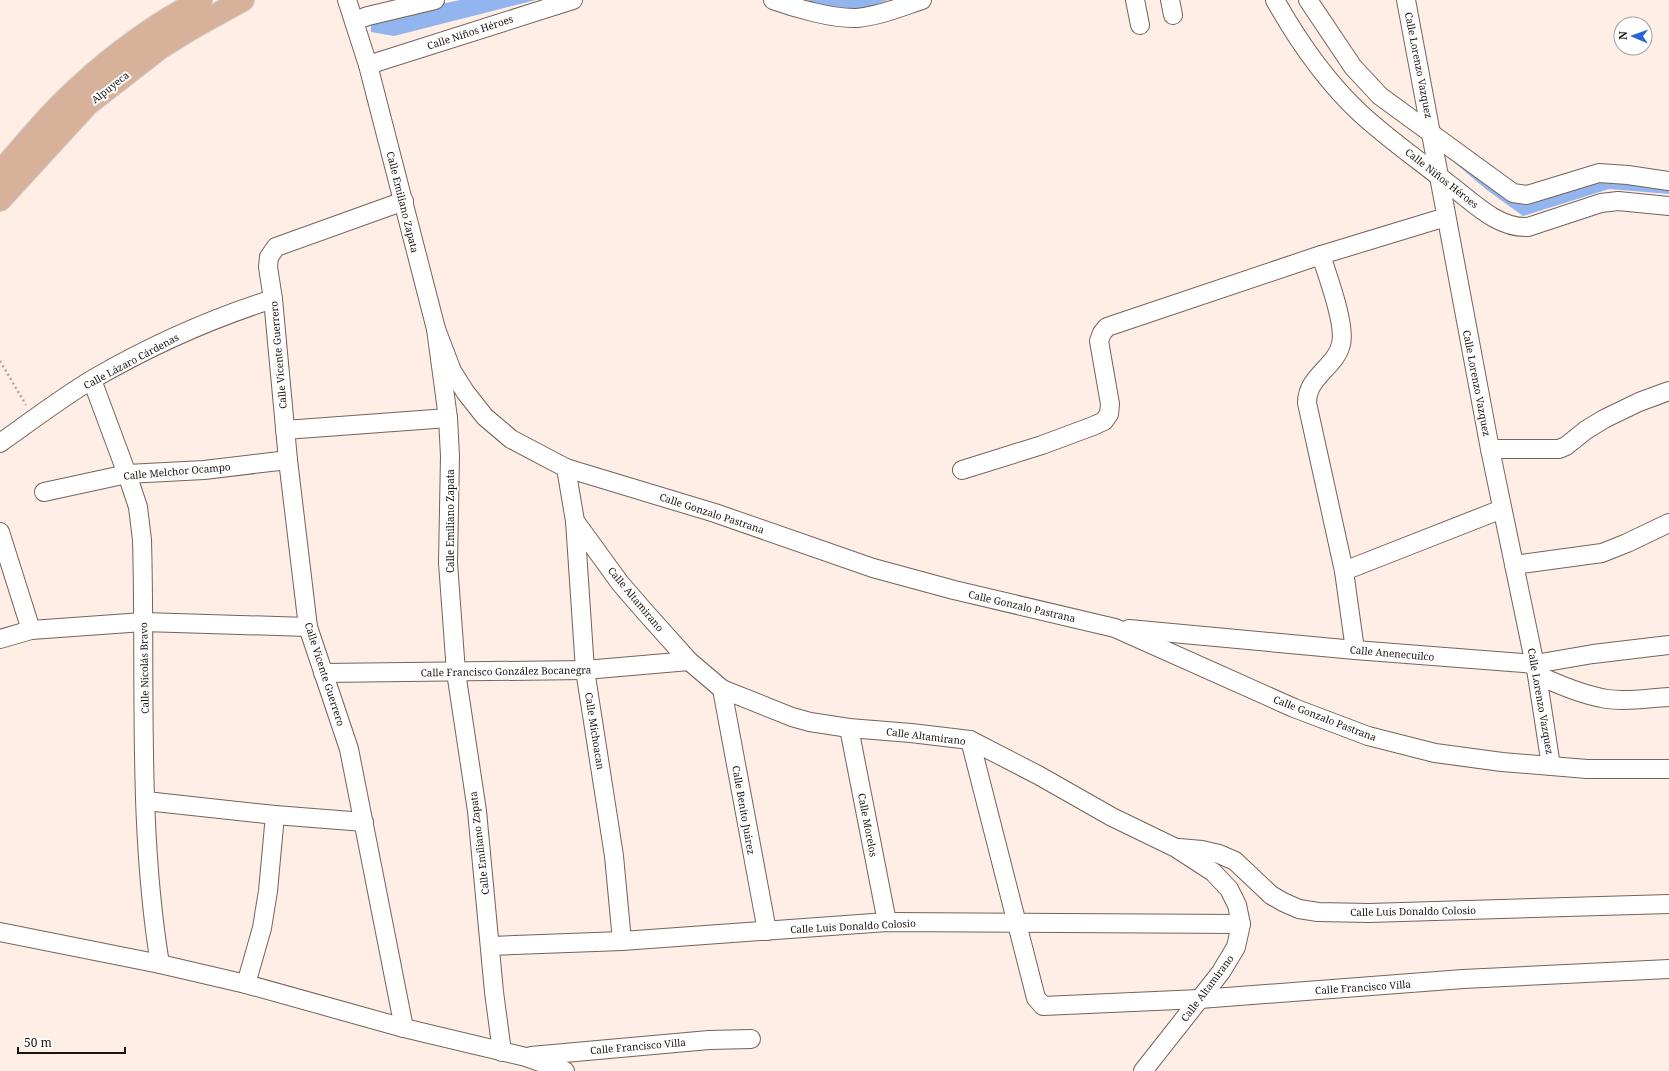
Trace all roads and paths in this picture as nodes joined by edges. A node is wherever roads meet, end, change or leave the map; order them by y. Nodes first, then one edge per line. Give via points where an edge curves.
1 (201, 0) edge
2 (243, 0) edge
3 (347, 0) edge
4 (435, 0) edge
5 (573, 0) edge
6 (773, 0) edge
7 (922, 0) edge
8 (1135, 0) edge
9 (1275, 0) edge
10 (1308, 0) edge
11 (1406, 0) edge
12 (354, 21) junction
13 (1140, 25) dead end
14 (368, 65) junction
15 (1432, 136) junction
16 (1438, 169) junction
17 (0, 172) edge
18 (1669, 180) edge
19 (0, 200) edge
20 (404, 201) junction
21 (1669, 206) edge
22 (1446, 217) junction
23 (1321, 255) junction
24 (273, 299) junction
25 (436, 329) junction
26 (0, 361) edge
27 (92, 380) junction
28 (1669, 391) edge
29 (448, 418) junction
30 (33, 420) junction
31 (285, 430) junction
32 (0, 443) edge
33 (1490, 449) junction
34 (288, 460) junction
35 (566, 468) junction
36 (962, 470) dead end
37 (127, 474) junction
38 (44, 492) dead end
39 (1502, 509) junction
40 (575, 521) junction
41 (1669, 523) edge
42 (0, 532) edge
43 (1514, 565) junction
44 (1344, 571) junction
45 (143, 622) junction
46 (308, 628) junction
47 (1115, 628) junction
48 (31, 630) junction
49 (0, 639) edge
50 (1669, 645) edge
51 (1355, 650) junction
52 (689, 661) junction
53 (585, 670) junction
54 (1536, 670) junction
55 (456, 672) junction
56 (323, 673) junction
57 (722, 689) junction
58 (1669, 697) edge
59 (849, 728) junction
60 (970, 740) junction
61 (1551, 766) junction
62 (1669, 769) edge
63 (146, 801) junction
64 (275, 815) junction
65 (364, 822) junction
66 (1176, 848) junction
67 (1669, 904) edge
68 (887, 922) junction
69 (1016, 923) junction
70 (1241, 924) junction
71 (766, 931) junction
72 (0, 932) edge
73 (622, 941) junction
74 (490, 946) junction
75 (160, 964) junction
76 (1669, 969) edge
77 (246, 984) junction
78 (1200, 998) junction
79 (404, 1028) junction
80 (751, 1039) dead end
81 (502, 1052) junction
82 (526, 1057) junction
83 (565, 1071) edge
84 (1143, 1071) edge

1 - 17 main road, Alpuyeca via 179,11 103,65 64,100
2 - 19 main road, Alpuyeca via 160,48 88,104
3 - 12 street, Calle Emiliano Zapata
4 - 12 street
5 - 14 street, Calle Niños Héroes
6 - 7 street via 829,15 856,18
8 - 13 street
9 - 16 street, Calle Niños Héroes via 1296,36 1359,112 1384,134
10 - 15 street via 1353,67 1380,96
11 - 15 street, Calle Lorenzo Vazquez
12 - 14 street, Calle Emiliano Zapata
14 - 20 street, Calle Emiliano Zapata
15 - 16 street, Calle Lorenzo Vazquez
15 - 18 street via 1513,193 1527,195 1598,173
16 - 21 street, Calle Niños Héroes via 1492,217 1517,228 1528,227 1601,203 1641,202
16 - 22 street, Calle Lorenzo Vazquez
20 - 24 street, Calle Vicente Guerrero via 276,247 269,257 268,267
20 - 25 street, Calle Emiliano Zapata
22 - 23 street
22 - 33 street, Calle Lorenzo Vazquez
23 - 36 street via 1107,327 1099,341 1110,404 1109,414 1104,421 1042,445
23 - 44 street via 1342,336 1337,353 1309,389 1307,404
24 - 27 street, Calle Lázaro Cárdenas via 193,328 132,357
24 - 31 street, Calle Vicente Guerrero
25 - 29 street, Calle Emiliano Zapata
25 - 35 street, Calle Gonzalo Pastrana via 452,371 485,417 511,439
26 - 30 path
27 - 30 street, Calle Lázaro Cárdenas
27 - 37 street, Calle Nicolás Bravo
28 - 33 street via 1604,419 1559,449
29 - 31 street
29 - 55 street, Calle Emiliano Zapata via 448,563
30 - 32 street, Calle Lázaro Cárdenas
31 - 34 street, Calle Vicente Guerrero
33 - 39 street, Calle Lorenzo Vazquez
34 - 37 street, Calle Melchor Ocampo via 204,470
34 - 46 street, Calle Vicente Guerrero
35 - 40 street, Calle Altamirano
35 - 47 street, Calle Gonzalo Pastrana via 715,513 873,568
37 - 38 street, Calle Melchor Ocampo
37 - 45 street, Calle Nicolás Bravo via 138,507 142,540
39 - 43 street, Calle Lorenzo Vazquez
39 - 44 street
40 - 52 street, Calle Altamirano via 620,583
40 - 53 street, Calle Michoacan
41 - 43 street via 1602,553
42 - 48 street
43 - 54 street, Calle Lorenzo Vazquez
44 - 51 street
45 - 46 street
45 - 48 street
45 - 63 street, Calle Nicolás Bravo
46 - 56 street, Calle Vicente Guerrero
47 - 51 street, Calle Anenecuilco
47 - 61 street, Calle Gonzalo Pastrana via 1294,708 1368,736 1435,753
48 - 49 street
50 - 54 street, Calle Anenecuilco via 1593,654
51 - 54 street, Calle Anenecuilco
52 - 53 street, Calle Francisco González Bocanegra
52 - 57 street, Calle Altamirano
53 - 55 street, Calle Francisco González Bocanegra
53 - 73 street, Calle Michoacan via 614,856
54 - 58 street via 1564,687 1608,699
54 - 61 street, Calle Lorenzo Vazquez
55 - 56 street, Calle Francisco González Bocanegra
55 - 74 street, Calle Emiliano Zapata via 477,811
56 - 65 street, Calle Vicente Guerrero via 349,749
57 - 59 street, Calle Altamirano via 810,722
57 - 71 street, Calle Benito Juárez
59 - 60 street, Calle Altamirano
59 - 68 street, Calle Morelos
60 - 66 street, Calle Altamirano via 1112,817
60 - 69 street, Calle Francisco Villa
61 - 62 street, Calle Gonzalo Pastrana via 1587,769
63 - 64 street
63 - 75 street, Calle Nicolás Bravo via 153,922
64 - 65 street
64 - 77 street via 262,928
65 - 79 street, Calle Vicente Guerrero
66 - 67 street, Calle Luis Donaldo Colosio via 1207,851 1235,861 1271,895 1299,909 1318,912 1369,913
66 - 70 street, Calle Altamirano via 1212,872 1229,889 1237,904
68 - 69 street, Calle Luis Donaldo Colosio
68 - 71 street, Calle Luis Donaldo Colosio
69 - 70 street, Calle Luis Donaldo Colosio
69 - 78 street, Calle Francisco Villa via 1036,998 1043,1006
70 - 78 street, Calle Altamirano via 1239,938 1230,959
71 - 73 street, Calle Luis Donaldo Colosio
72 - 75 street
73 - 74 street, Calle Luis Donaldo Colosio
74 - 81 street, Calle Emiliano Zapata
75 - 77 street
76 - 78 street, Calle Francisco Villa via 1464,979
77 - 79 street
78 - 84 street, Calle Altamirano
79 - 81 street
80 - 82 street, Calle Francisco Villa via 709,1040
81 - 82 street
82 - 83 street

